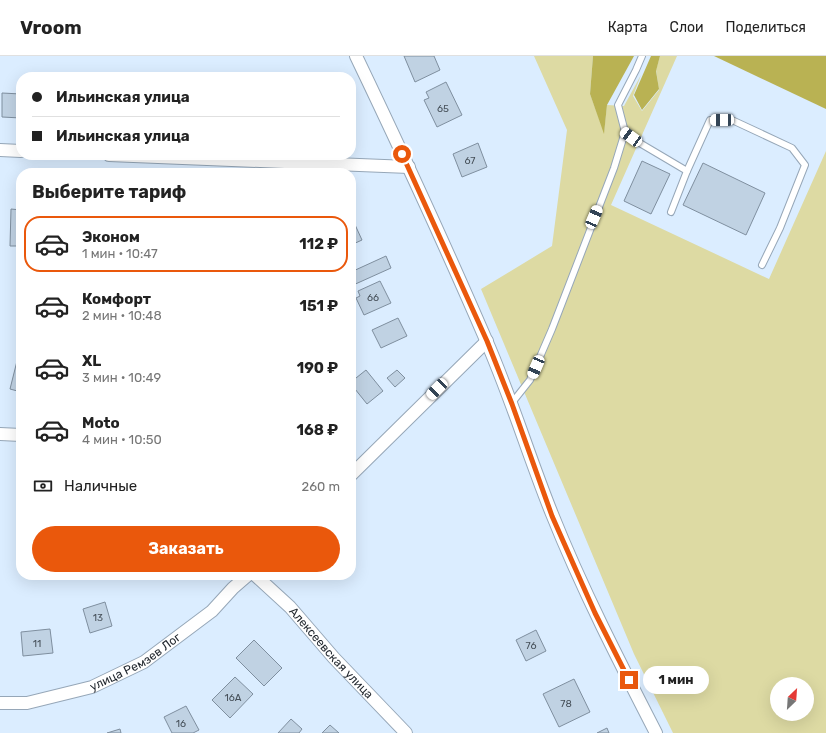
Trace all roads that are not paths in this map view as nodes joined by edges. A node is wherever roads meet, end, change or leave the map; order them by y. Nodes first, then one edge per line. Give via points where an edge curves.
1 (356, 56) edge
2 (642, 56) edge
3 (624, 132) junction
4 (0, 150) edge
5 (16, 151) edge
6 (234, 160) edge
7 (409, 167) junction
8 (687, 171) junction
9 (671, 212) dead end
10 (762, 265) dead end
11 (487, 341) junction
12 (512, 404) junction
13 (0, 434) edge
14 (16, 435) edge
15 (356, 470) edge
16 (242, 580) edge
17 (260, 580) edge
18 (0, 703) edge
19 (406, 733) edge
20 (656, 733) edge

1 - 7 street
2 - 3 lane via 618,105
3 - 8 lane
3 - 12 lane via 614,168 552,328 530,380
4 - 5 street
6 - 7 street
7 - 11 street
8 - 9 lane
8 - 10 lane via 710,120 732,120 792,148 804,165 780,228
11 - 12 street
11 - 15 street
12 - 20 street via 552,516 595,613
13 - 14 street
16 - 18 street, улица Ремзев Лог via 212,611 144,662 92,687 27,703
17 - 19 street, Алексеевская улица via 290,607 334,658

